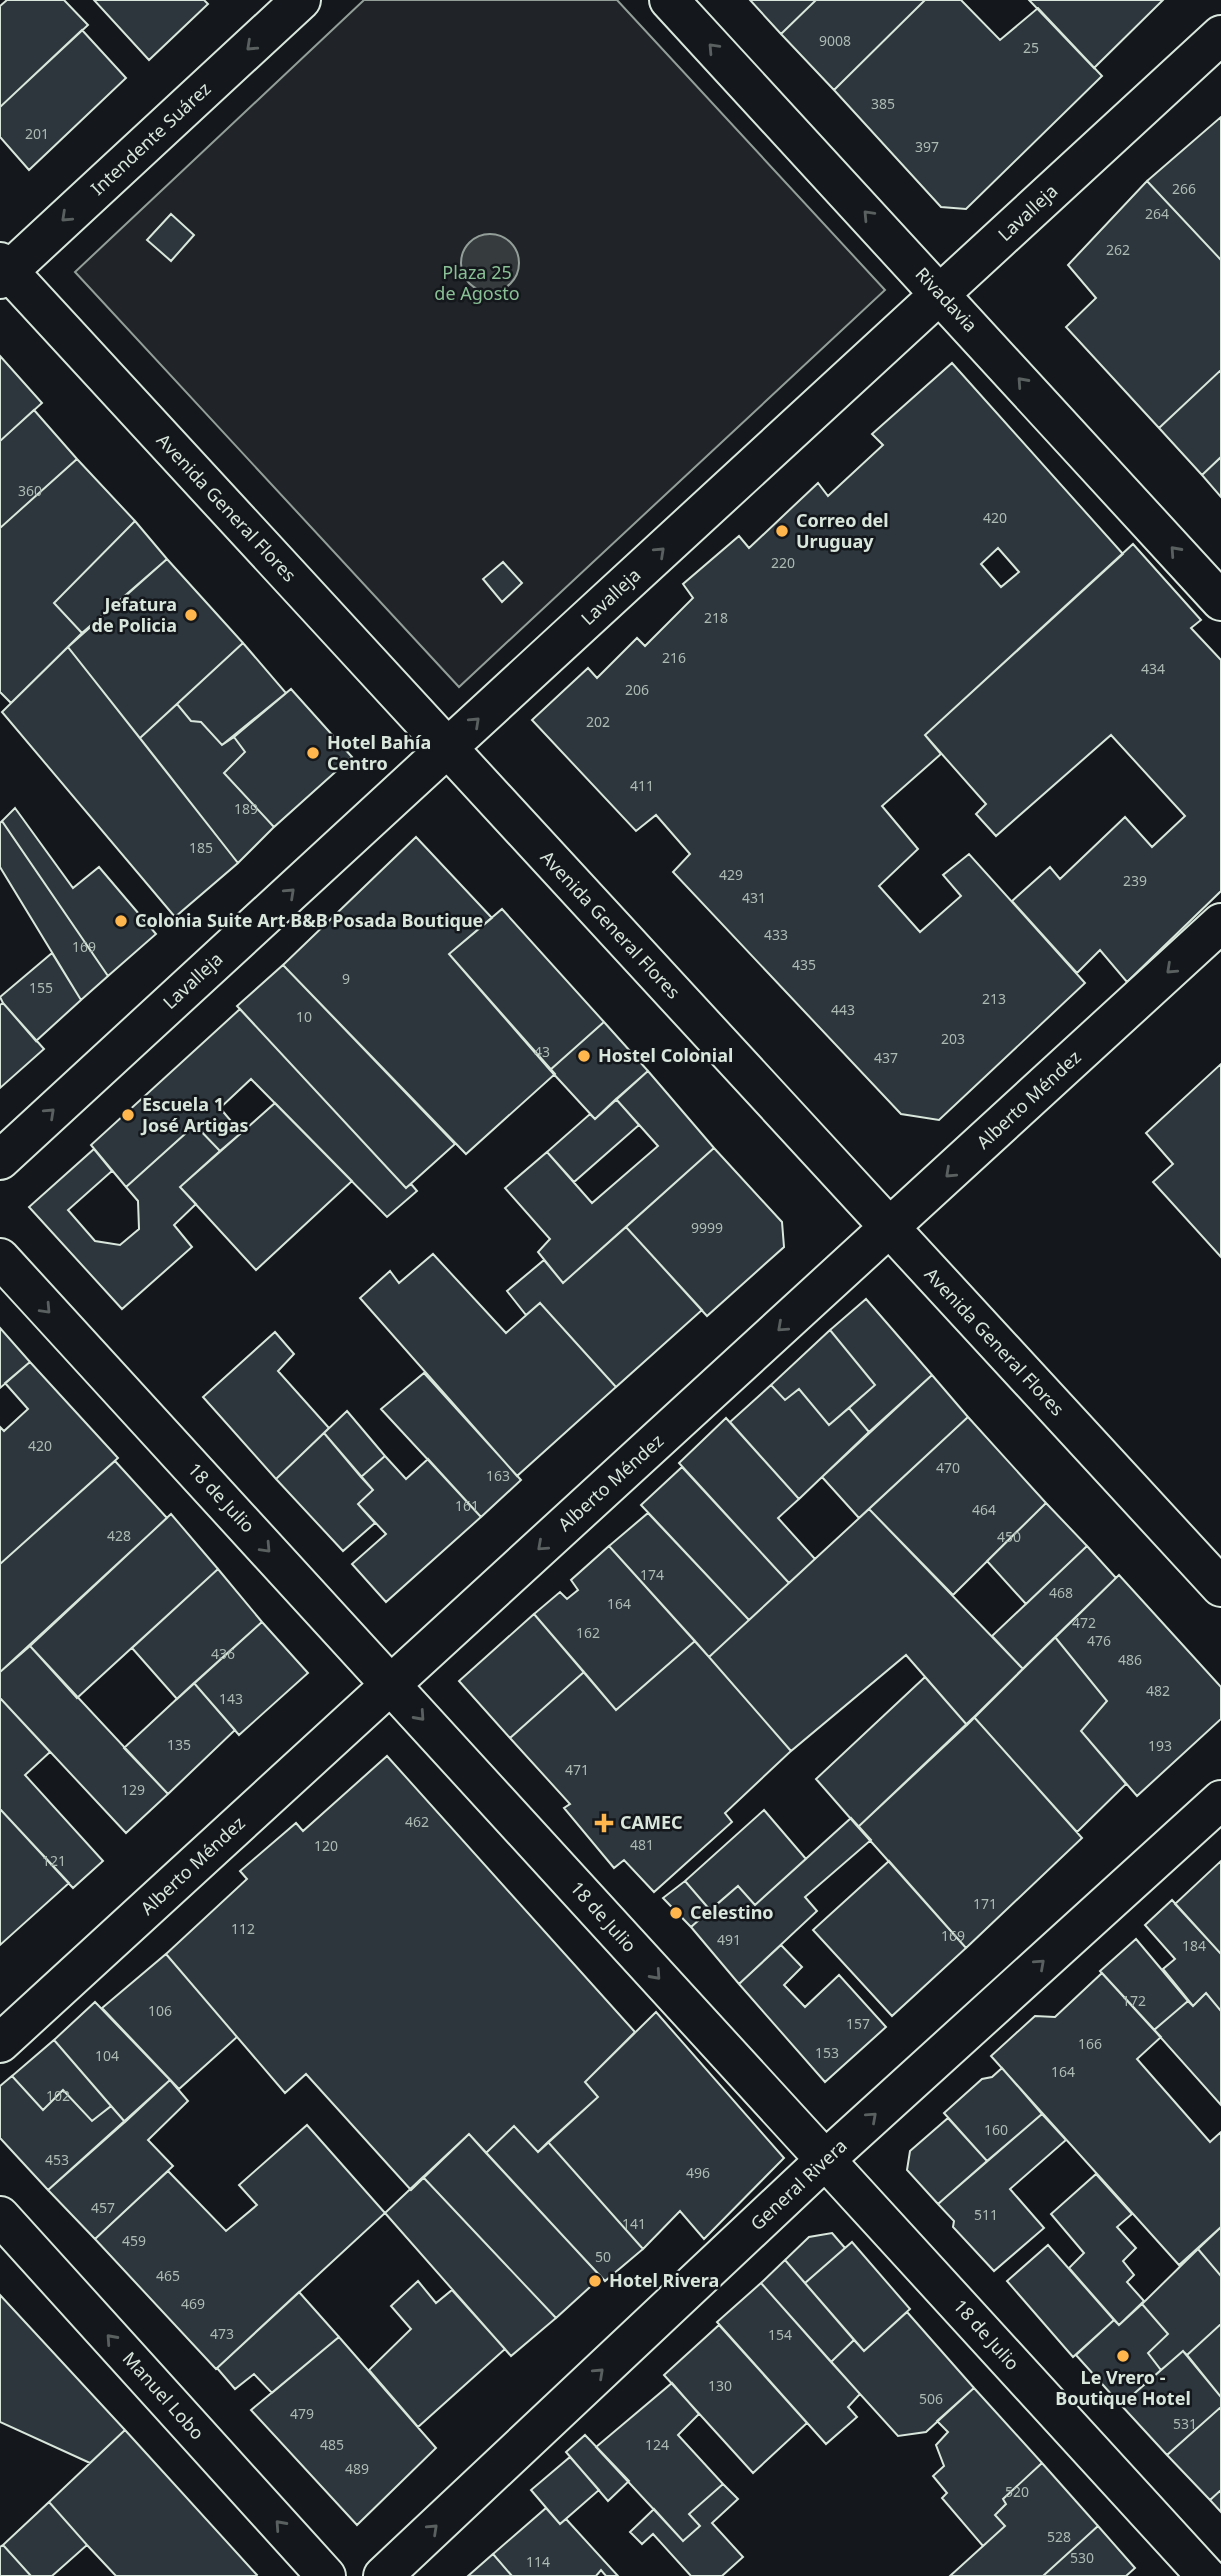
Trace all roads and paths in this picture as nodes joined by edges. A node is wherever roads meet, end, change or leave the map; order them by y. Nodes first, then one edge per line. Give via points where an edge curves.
1 (301, 0) edge
2 (669, 0) edge
3 (1221, 35) edge
4 (3, 271) edge
5 (941, 294) junction
6 (1221, 601) edge
7 (447, 748) junction
8 (1221, 923) edge
9 (0, 1160) edge
10 (889, 1229) junction
11 (0, 1258) edge
12 (1221, 1587) edge
13 (391, 1684) junction
14 (1221, 1800) edge
15 (0, 2043) edge
16 (825, 2160) junction
17 (0, 2216) edge
18 (326, 2576) edge
19 (383, 2576) edge
20 (1206, 2576) edge

1 -> 4 street, Intendente Suárez
5 -> 2 street, Rivadavia
3 - 5 street, Lavalleja
4 - 7 street, Avenida General Flores
6 -> 5 street, Rivadavia
7 -> 5 street, Lavalleja
9 -> 7 street, Lavalleja
7 - 10 street, Avenida General Flores
8 -> 10 street, Alberto Méndez
10 - 12 street, Avenida General Flores
10 -> 13 street, Alberto Méndez
11 -> 13 street, 18 de Julio
13 - 15 street, Alberto Méndez
13 -> 16 street, 18 de Julio
16 -> 14 street, General Rivera
19 -> 16 street, General Rivera
16 - 20 street, 18 de Julio
18 -> 17 street, Manuel Lobo

